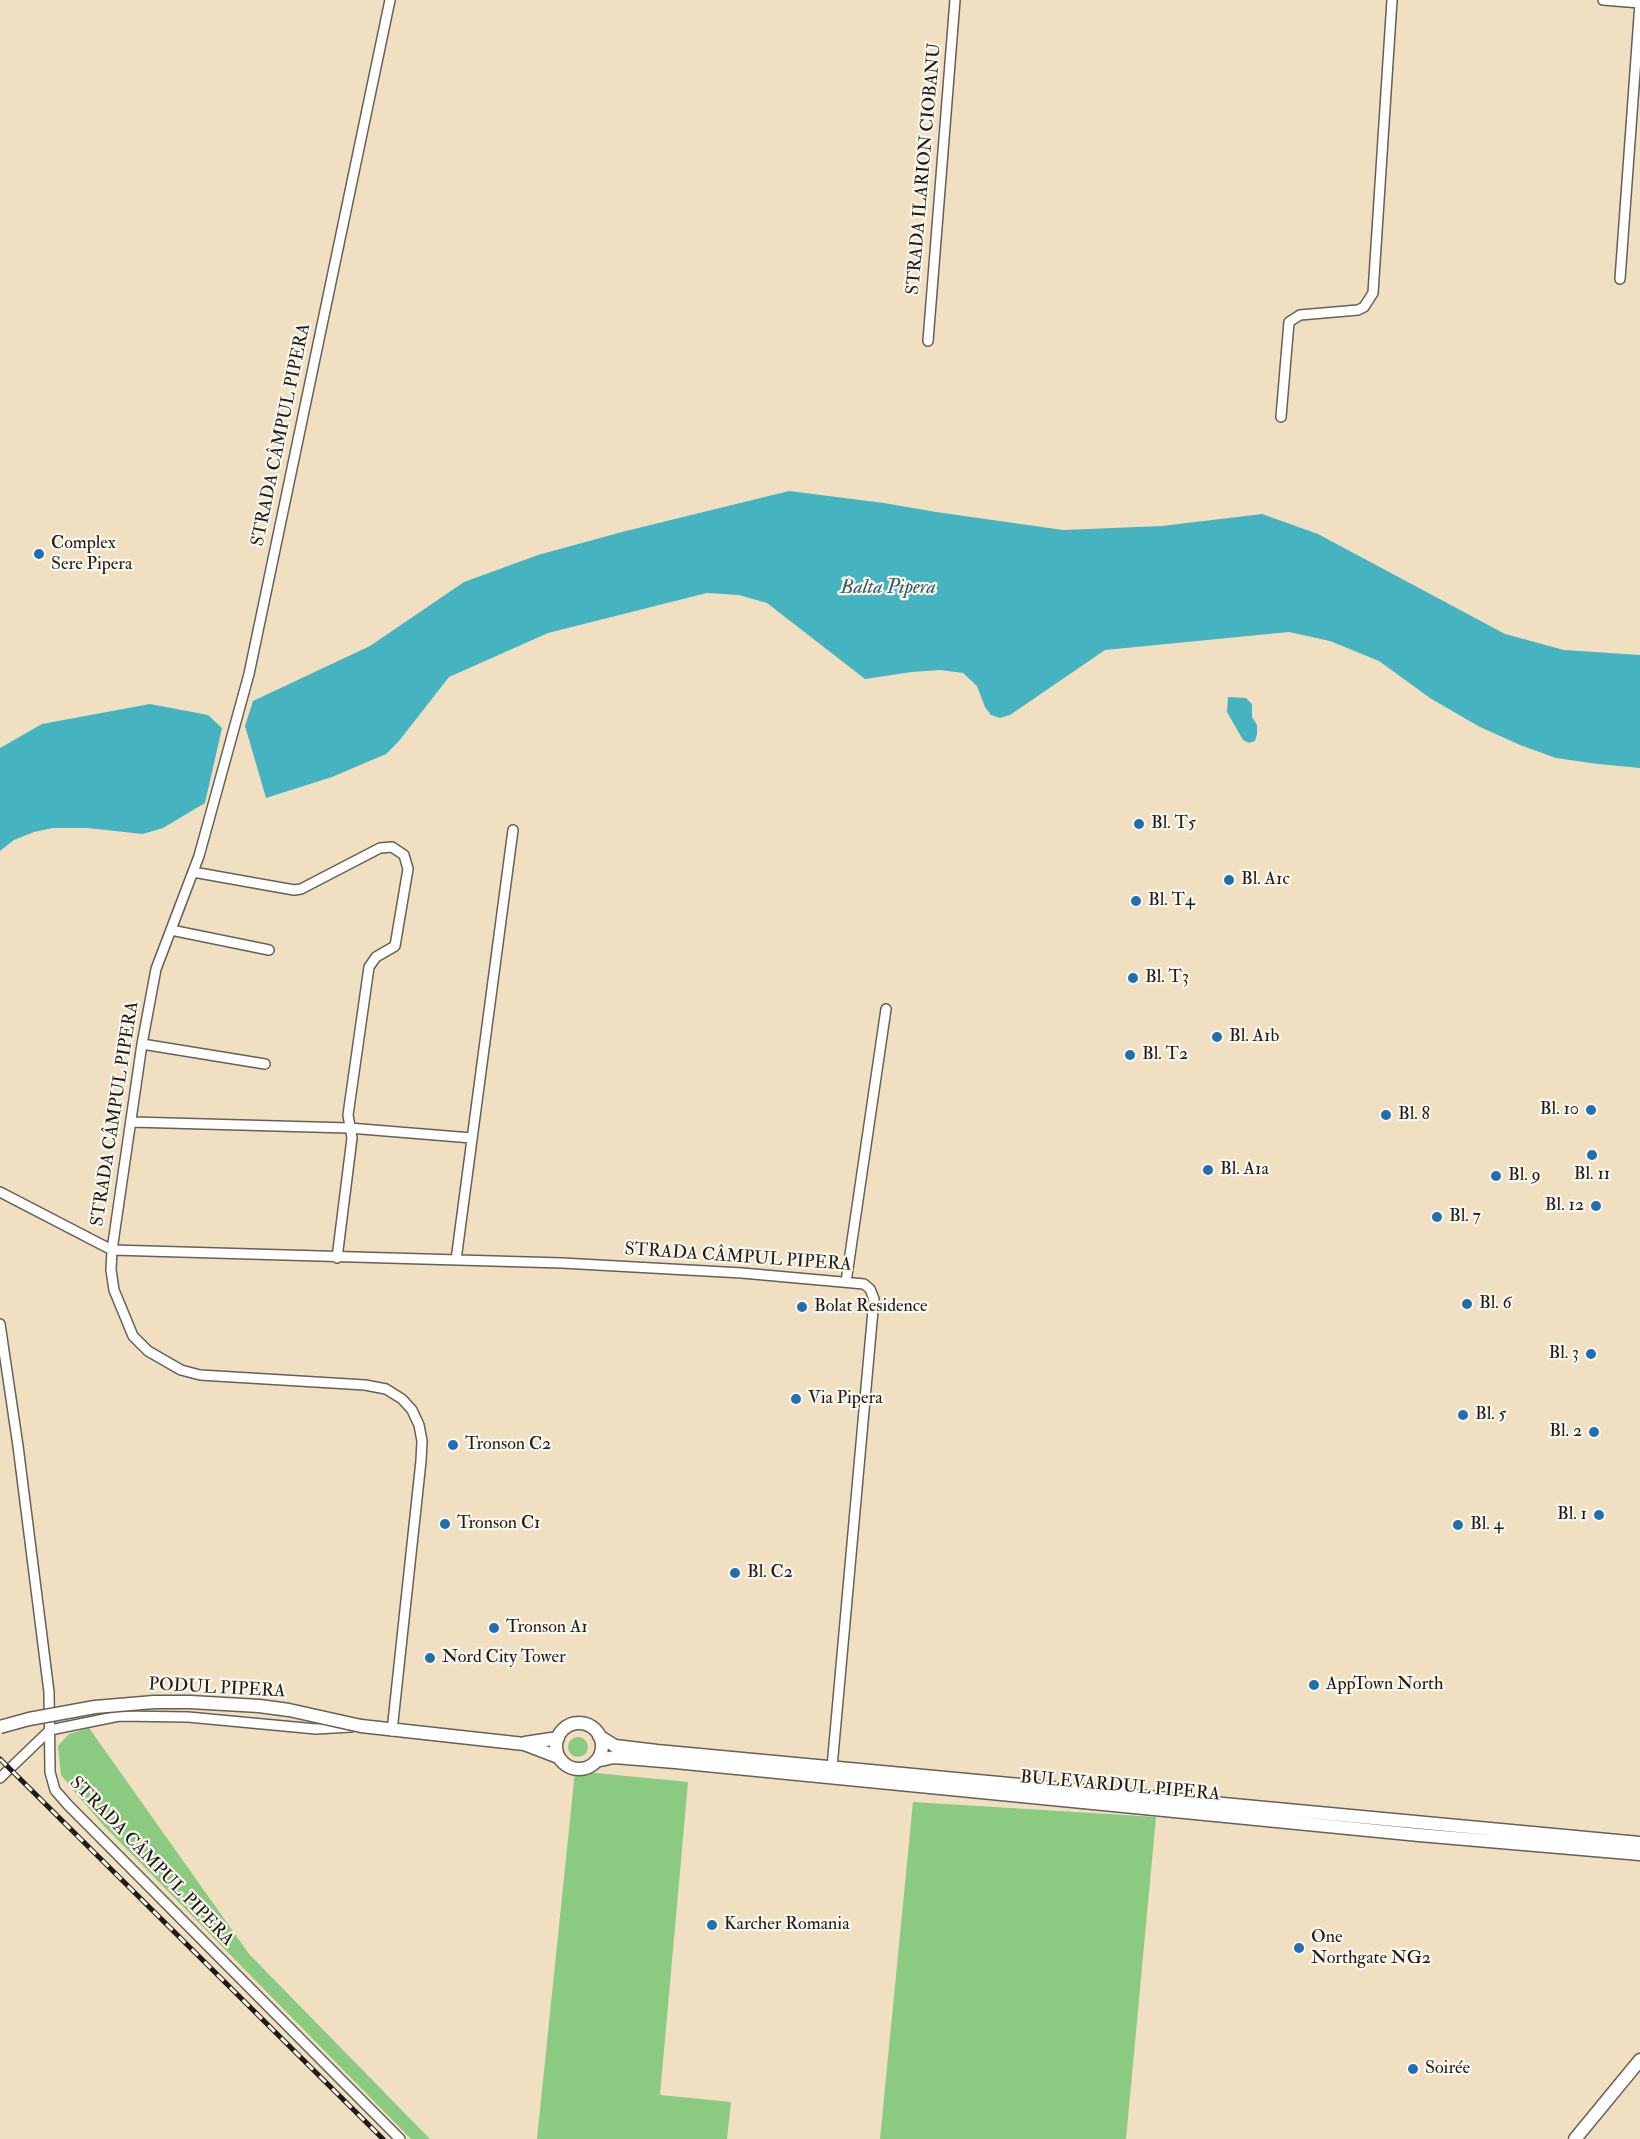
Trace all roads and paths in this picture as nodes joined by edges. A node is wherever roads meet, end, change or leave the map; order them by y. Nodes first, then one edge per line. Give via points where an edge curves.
1 (390, 0) edge
2 (955, 0) edge
3 (1392, 0) edge
4 (1603, 0) edge
5 (1640, 3) edge
6 (1620, 279) dead end
7 (928, 341) dead end
8 (1281, 417) dead end
9 (513, 830) dead end
10 (193, 872) junction
11 (171, 930) junction
12 (269, 950) dead end
13 (886, 1009) dead end
14 (142, 1044) junction
15 (265, 1064) dead end
16 (132, 1122) junction
17 (349, 1128) junction
18 (472, 1138) junction
19 (0, 1192) edge
20 (112, 1250) junction
21 (337, 1258) junction
22 (456, 1260) junction
23 (846, 1282) junction
24 (0, 1324) edge
25 (361, 1726) junction
26 (0, 1727) edge
27 (50, 1730) junction
28 (392, 1731) junction
29 (599, 1736) junction
30 (558, 1738) junction
31 (524, 1744) junction
32 (558, 1757) junction
33 (596, 1761) junction
34 (832, 1767) junction
35 (0, 1778) edge
36 (1640, 1843) edge
37 (1640, 1854) edge
38 (1640, 2060) edge
39 (1578, 2137) edge
40 (400, 2139) edge

1 - 10 street, STRADA CÂMPUL PIPERA via 249,674
2 - 7 street, STRADA ILARION CIOBANU
3 - 8 street via 1373,293 1358,310 1299,315 1289,322
4 - 5 street
5 - 6 street
9 - 18 street
10 - 11 street, STRADA CÂMPUL PIPERA
10 - 17 street via 294,890 380,848 392,847 404,855 408,868 395,946 376,957 369,967
11 - 12 street
11 - 14 street, STRADA CÂMPUL PIPERA via 156,969
13 - 23 street
14 - 15 street
14 - 16 street, STRADA CÂMPUL PIPERA
16 - 17 street
16 - 20 street, STRADA CÂMPUL PIPERA
17 - 18 street
17 - 21 street via 352,1138
18 - 22 street
19 - 20 street
20 - 21 street, STRADA CÂMPUL PIPERA
20 - 28 street via 114,1290 124,1317 133,1336 162,1361 200,1375 386,1389 412,1410 419,1425 422,1461
21 - 22 street, STRADA CÂMPUL PIPERA
22 - 23 street, STRADA CÂMPUL PIPERA via 742,1273
23 - 34 street, STRADA CÂMPUL PIPERA via 864,1284 874,1299
24 - 27 street, STRADA CÂMPUL PIPERA via 47,1680
25 - 26 main road, PODUL PIPERA, bridge via 259,1706 154,1702 95,1707
25 - 27 street via 316,1729 188,1717 119,1716
25 - 28 main road
27 - 35 street
27 - 40 street, STRADA CÂMPUL PIPERA via 50,1772 61,1798
28 - 31 main road
29 - 30 main road via 590,1727 578,1724 566,1728
29 - 33 main road via 601,1749
29 - 34 main road, BULEVARDUL PIPERA via 615,1746
30 - 31 main road
30 - 32 main road
31 - 32 main road
32 - 33 main road via 567,1766 579,1769
33 - 37 main road, BULEVARDUL PIPERA via 614,1756
34 - 36 main road, BULEVARDUL PIPERA
38 - 39 main road

